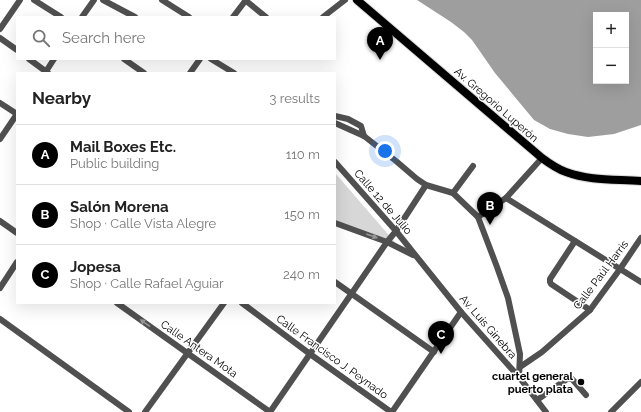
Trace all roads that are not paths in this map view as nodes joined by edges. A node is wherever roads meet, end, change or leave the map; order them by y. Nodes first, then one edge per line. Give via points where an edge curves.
1 (20, 0) edge
2 (34, 0) edge
3 (94, 0) edge
4 (103, 0) edge
5 (162, 0) edge
6 (245, 0) edge
7 (345, 0) edge
8 (357, 0) edge
9 (59, 16) edge
10 (83, 16) edge
11 (133, 16) edge
12 (187, 16) edge
13 (234, 16) edge
14 (265, 16) edge
15 (324, 16) edge
16 (0, 29) edge
17 (0, 38) edge
18 (16, 49) edge
19 (30, 60) edge
20 (53, 60) edge
21 (125, 60) edge
22 (199, 60) edge
23 (213, 60) edge
24 (46, 72) edge
25 (143, 72) edge
26 (191, 72) edge
27 (232, 72) edge
28 (0, 103) edge
29 (16, 113) edge
30 (16, 115) edge
31 (336, 116) edge
32 (336, 123) edge
33 (364, 136) junction
34 (0, 139) edge
35 (542, 158) junction
36 (336, 163) edge
37 (473, 166) dead end
38 (641, 181) edge
39 (426, 185) junction
40 (453, 193) junction
41 (506, 198) junction
42 (478, 218) junction
43 (0, 221) edge
44 (336, 223) edge
45 (396, 231) junction
46 (16, 232) edge
47 (641, 238) edge
48 (575, 241) junction
49 (387, 242) junction
50 (415, 256) junction
51 (16, 264) edge
52 (620, 269) junction
53 (641, 282) edge
54 (336, 283) edge
55 (0, 288) edge
56 (351, 294) junction
57 (118, 304) edge
58 (223, 304) edge
59 (243, 304) edge
60 (590, 310) junction
61 (462, 312) junction
62 (0, 319) edge
63 (434, 352) junction
64 (188, 353) junction
65 (310, 354) junction
66 (520, 367) junction
67 (519, 376) junction
68 (641, 382) edge
69 (586, 395) dead end
70 (537, 400) junction
71 (129, 412) edge
72 (145, 412) edge
73 (270, 412) edge
74 (391, 412) edge
75 (546, 412) edge
76 (611, 412) edge

1 - 16 street
2 - 9 street
3 - 10 street
4 - 11 street
5 - 12 street
6 - 13 street
6 - 14 street
7 - 15 street
8 - 35 main road, Av. Gregorio Luperón
17 - 18 street
19 - 24 street
20 - 24 street
21 - 25 street
22 - 26 street
23 - 27 street
28 - 29 street
30 - 34 street
31 - 33 street via 361,126
32 - 33 street
33 - 39 street
35 - 38 main road, Av. Gregorio Luperón via 555,168 584,177
35 - 41 street
36 - 45 street, Calle 12 de Julio
37 - 40 street
39 - 40 street
39 - 45 street
40 - 42 street
41 - 42 street
41 - 48 street
42 - 66 street via 508,298 520,354
43 - 46 street
44 -> 49 street
45 - 49 street
45 - 50 street, Calle 12 de Julio
47 - 52 street, Calle Paúl Harris
48 - 52 street
48 - 60 street via 550,282
49 - 50 street
49 - 56 street
50 - 61 street, Av. Luis Ginebra
51 - 55 street
52 - 53 street
52 - 60 street, Calle Paúl Harris
54 - 56 street
56 - 63 street
56 - 65 street
64 -> 57 street, Calle Antera Mota
58 - 64 street
59 - 65 street, Calle Francisco J. Peynado
60 - 66 street, Calle Paúl Harris via 542,352
61 - 63 street
61 - 67 street, Av. Luis Ginebra
62 - 71 street
63 - 74 street
64 - 72 street
64 - 73 street, Calle Antera Mota
65 - 73 street
65 - 74 street, Calle Francisco J. Peynado
66 - 67 street
67 - 70 street, Av. Luis Ginebra
68 - 76 street
69 - 70 street via 572,379 567,378
70 - 75 street, Av. Luis Ginebra

